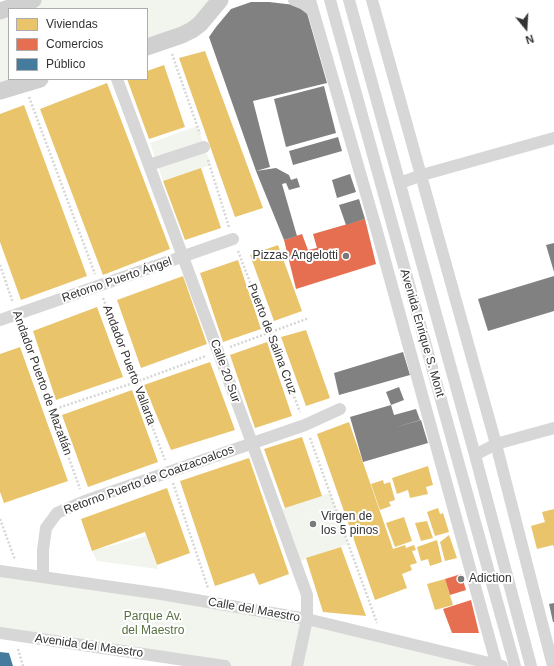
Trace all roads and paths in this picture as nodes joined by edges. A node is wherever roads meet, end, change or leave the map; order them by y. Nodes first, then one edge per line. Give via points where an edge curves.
1 (33, 0) edge
2 (294, 0) edge
3 (330, 0) edge
4 (349, 0) edge
5 (372, 0) edge
6 (219, 2) edge
7 (312, 6) edge
8 (9, 8) edge
9 (379, 25) junction
10 (358, 34) junction
11 (167, 40) junction
12 (148, 47) edge
13 (37, 80) edge
14 (117, 80) edge
15 (24, 84) junction
16 (0, 91) edge
17 (554, 138) edge
18 (204, 147) junction
19 (148, 165) junction
20 (422, 175) junction
21 (400, 183) junction
22 (233, 239) junction
23 (183, 257) junction
24 (0, 265) edge
25 (99, 286) junction
26 (17, 314) junction
27 (309, 318) dead end
28 (0, 320) edge
29 (270, 332) junction
30 (218, 352) junction
31 (136, 382) junction
32 (340, 409) dead end
33 (52, 410) junction
34 (305, 425) junction
35 (554, 428) edge
36 (252, 443) junction
37 (496, 444) junction
38 (475, 455) junction
39 (169, 472) junction
40 (85, 501) junction
41 (0, 519) edge
42 (0, 571) edge
43 (20, 574) junction
44 (43, 577) junction
45 (213, 603) junction
46 (307, 619) junction
47 (0, 633) edge
48 (382, 637) junction
49 (224, 666) edge
50 (297, 666) edge
51 (499, 666) edge
52 (515, 666) edge
53 (531, 666) edge
54 (554, 666) edge

1 - 8 main road
2 - 7 street
3 - 52 street, Avenida Enrique S. Mont
4 - 10 street, Avenida Enrique S. Mont
5 - 9 street
6 - 11 main road via 192,30
7 - 51 street
9 - 10 street
9 - 20 street
10 - 21 street, Avenida Enrique S. Mont
11 - 12 main road
11 - 18 path, Puerto de Salina Cruz
13 - 15 main road
14 - 19 street, Calle 20 Sur
15 - 16 main road
15 - 25 path, Andador Puerto Vallarta
17 - 20 street
18 - 19 street
18 - 22 path, Puerto de Salina Cruz
19 - 23 street, Calle 20 Sur
20 - 21 street
20 - 37 street
21 - 38 street, Avenida Enrique S. Mont
22 - 23 street, Retorno Puerto Ángel
22 - 29 path, Puerto de Salina Cruz
23 - 25 street, Retorno Puerto Ángel
23 - 30 street, Calle 20 Sur
24 - 26 path, Andador Puerto de Mazatlán
25 - 26 street, Retorno Puerto Ángel
25 - 31 path, Andador Puerto Vallarta
26 - 28 street, Retorno Puerto Ángel
26 - 33 path, Andador Puerto de Mazatlán
27 - 29 path
29 - 30 path
29 - 34 path, Puerto de Salina Cruz
30 - 31 path
30 - 36 street, Calle 20 Sur
31 - 33 path
31 - 39 path, Andador Puerto Vallarta
32 - 34 street, Retorno Puerto de Coatzacoalcos
33 - 40 path, Andador Puerto de Mazatlán
34 - 36 street, Retorno Puerto de Coatzacoalcos
34 - 48 path, Puerto de Salina Cruz
35 - 37 street
36 - 39 street, Retorno Puerto de Coatzacoalcos
36 - 46 street, Calle 20 Sur via 307,595
37 - 38 street
37 - 54 street
38 - 53 street, Avenida Enrique S. Mont
39 - 40 street, Retorno Puerto de Coatzacoalcos
39 - 45 path, Andador Puerto Vallarta
40 - 44 street, Retorno Puerto de Coatzacoalcos via 57,513 46,528
41 - 43 path
42 - 43 street, Calle del Maestro
43 - 44 street, Calle del Maestro
44 - 45 street, Calle del Maestro
45 - 46 street, Calle del Maestro
46 - 48 street, Calle del Maestro
46 - 50 street, Calle 20 Sur
47 - 49 street, Avenida del Maestro
48 - 51 street, Calle del Maestro

